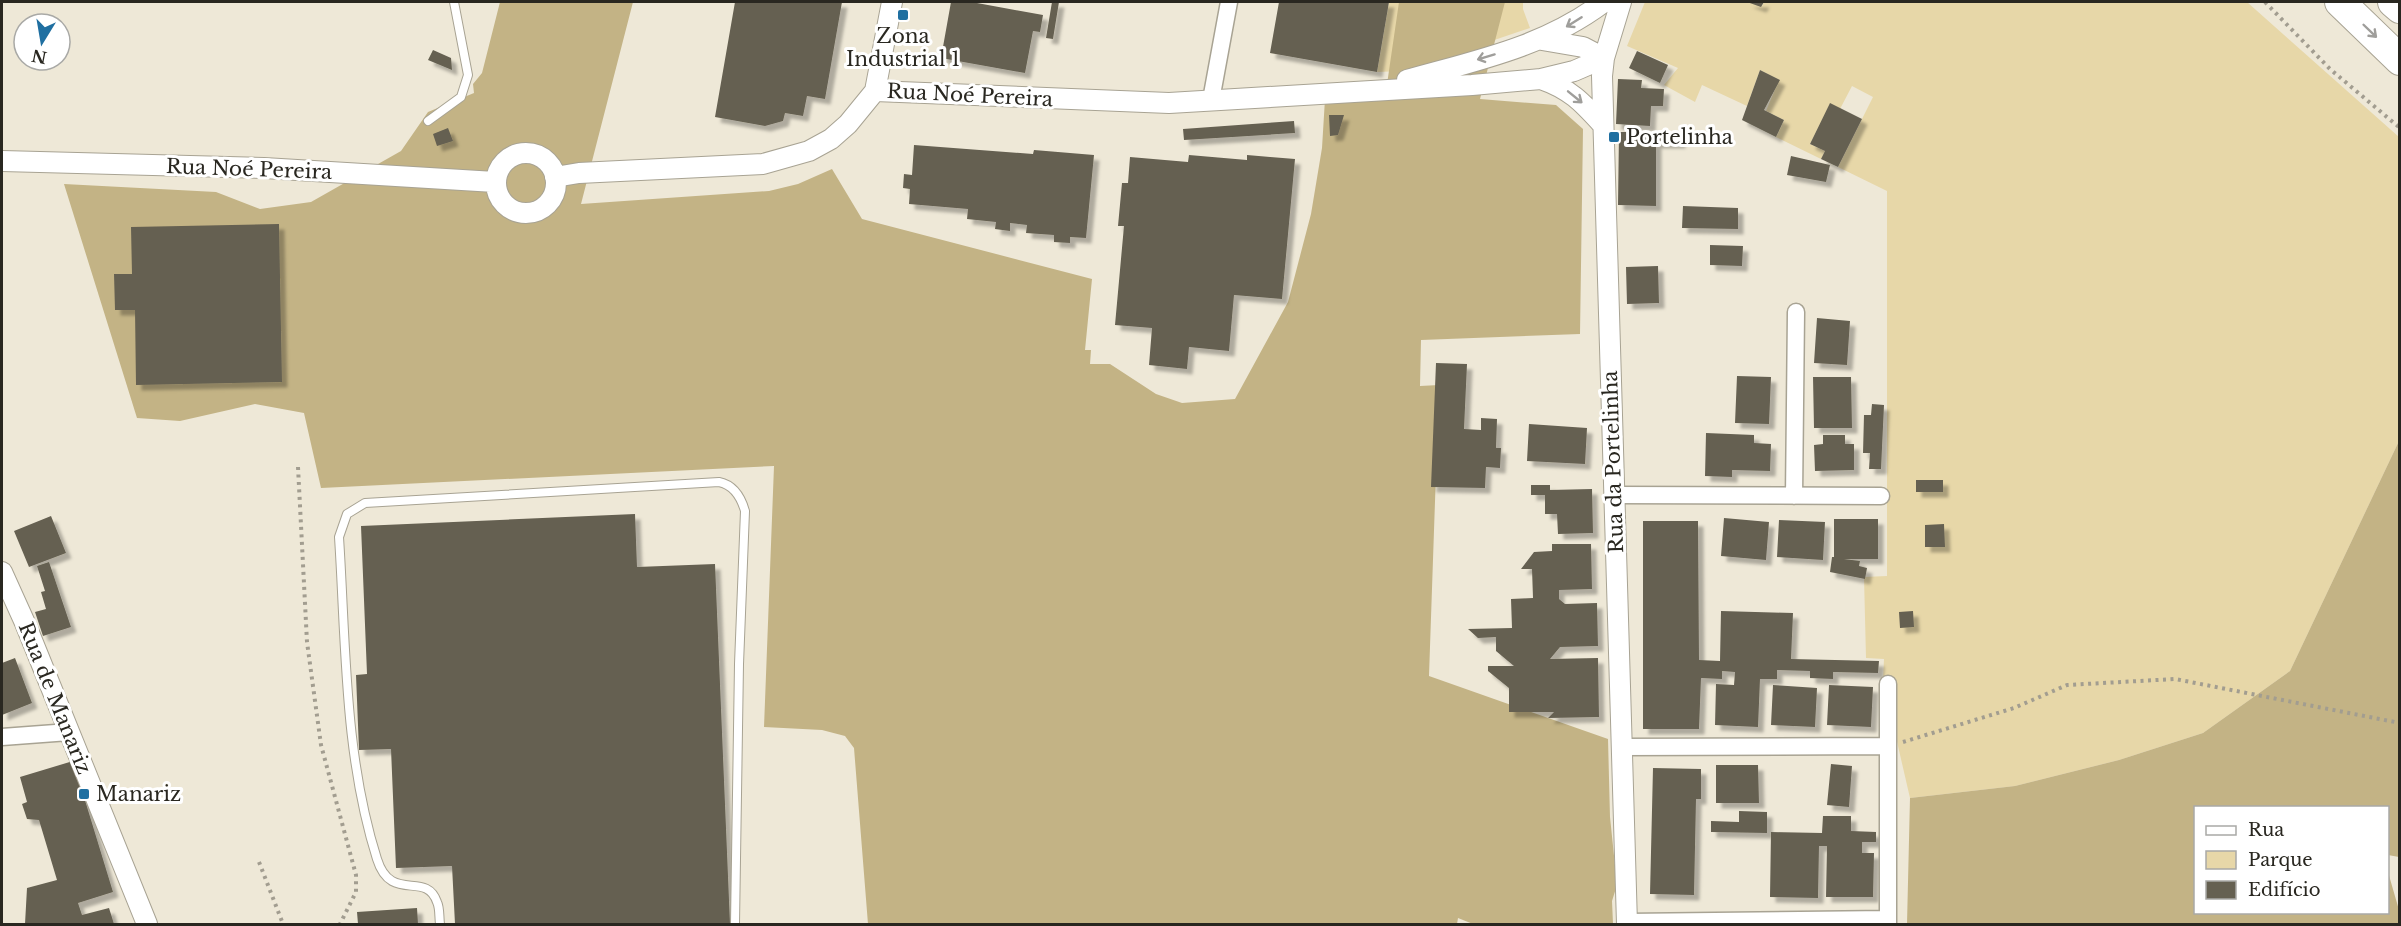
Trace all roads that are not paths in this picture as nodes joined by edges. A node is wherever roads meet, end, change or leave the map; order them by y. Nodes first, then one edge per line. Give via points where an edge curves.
1 (454, 2) edge
2 (892, 2) edge
3 (1229, 2) edge
4 (1604, 2) edge
5 (1620, 2) edge
6 (2340, 2) edge
7 (2392, 2) edge
8 (2400, 8) edge
9 (1542, 40) junction
10 (1604, 58) junction
11 (2400, 60) edge
12 (1541, 79) junction
13 (1375, 89) junction
14 (875, 91) junction
15 (1211, 100) junction
16 (428, 121) dead end
17 (1602, 123) junction
18 (2, 161) edge
19 (555, 177) junction
20 (495, 182) junction
21 (1796, 312) dead end
22 (1614, 495) junction
23 (1794, 496) junction
24 (1881, 496) dead end
25 (2, 572) edge
26 (1888, 684) dead end
27 (69, 732) junction
28 (2, 737) edge
29 (1888, 746) junction
30 (1621, 747) junction
31 (1888, 922) edge
32 (1627, 923) edge
33 (147, 924) edge
34 (440, 924) edge
35 (735, 924) edge

1 - 16 lane via 468,75 461,97
2 - 14 street
3 - 15 street
4 -> 9 street, Rua Noé Pereira
5 - 10 street, Rua da Portelinha
6 -> 11 highway
7 - 8 highway
9 - 10 street, Rua Noé Pereira via 1583,47
9 -> 13 street, Rua Noé Pereira
10 - 12 street, Rua Noé Pereira
10 - 17 street, Rua da Portelinha
12 - 13 street, Rua Noé Pereira
12 -> 17 street, Rua Noé Pereira via 1575,95
13 - 15 street, Rua Noé Pereira
14 - 15 street, Rua Noé Pereira via 1120,102
14 - 19 street, Rua Noé Pereira via 831,139 809,151 763,164
17 - 22 street, Rua da Portelinha
18 - 20 street, Rua Noé Pereira via 264,168
19 - 20 street via 546,160 528,153 509,157
19 - 20 street via 552,196 546,204 528,213 509,208
21 - 23 street
22 - 23 street
22 - 30 street, Rua da Portelinha
23 - 24 street
25 - 27 street, Rua de Manariz
26 - 29 street
27 - 28 street
27 - 33 street, Rua de Manariz
29 - 30 street
29 - 31 street
30 - 32 street, Rua da Portelinha
31 - 32 street
34 - 35 lane via 438,903 432,892 385,878 377,860 353,760 339,537 347,514 365,503 719,482 734,489 745,511

